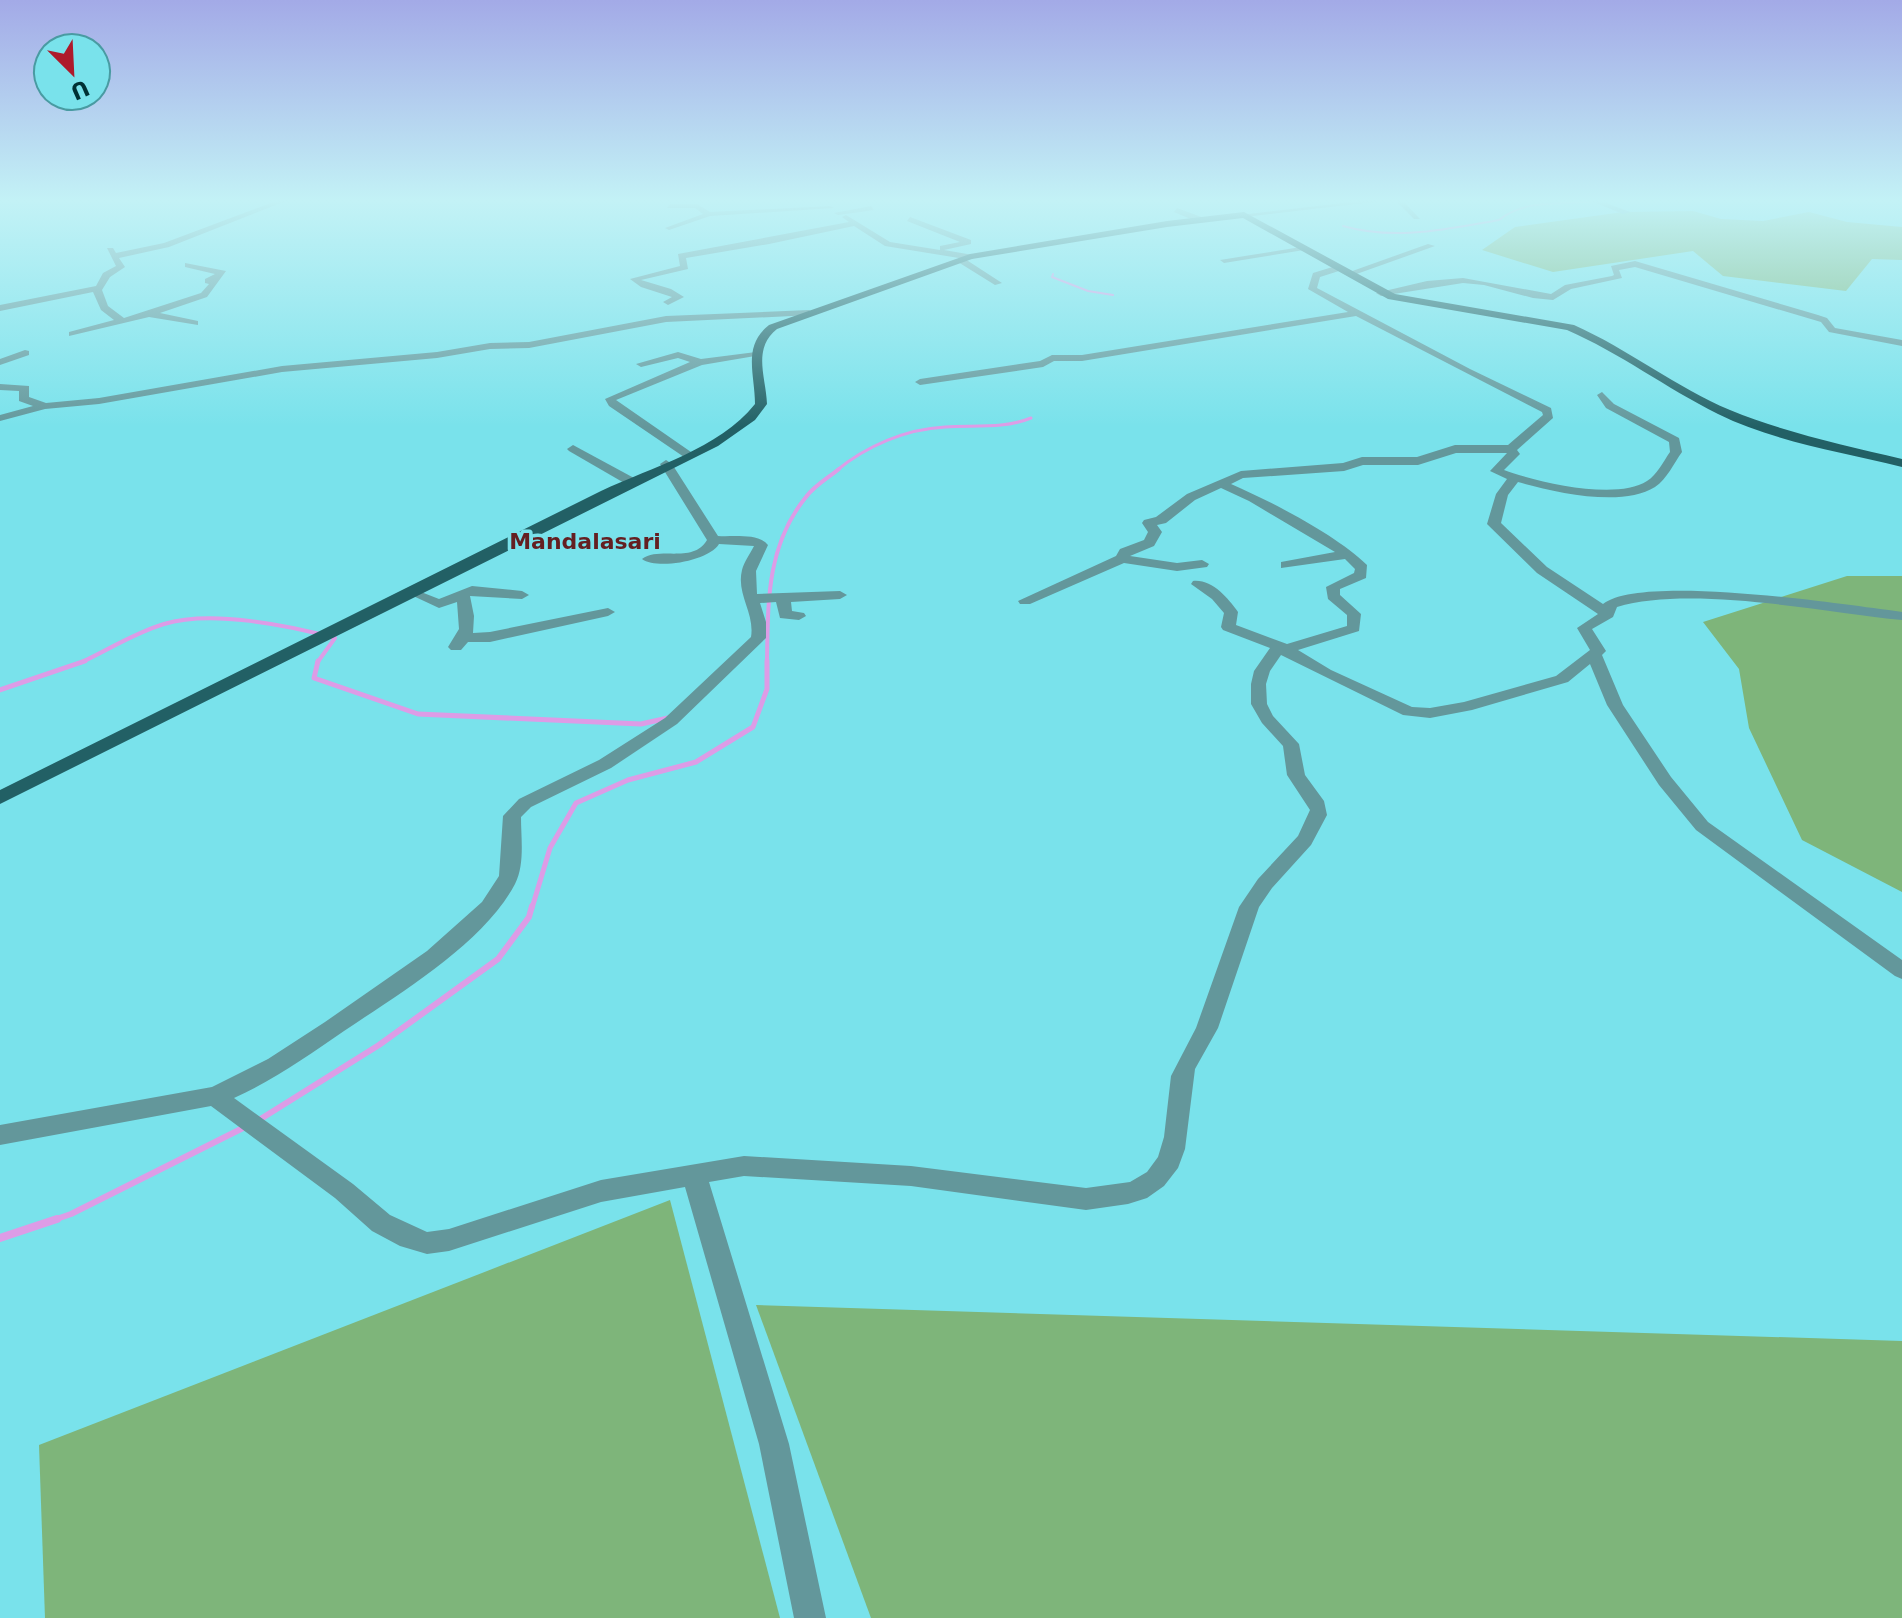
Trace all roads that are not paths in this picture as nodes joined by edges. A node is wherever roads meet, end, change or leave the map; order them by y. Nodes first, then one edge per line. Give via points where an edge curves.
1 (105, 277) edge
2 (216, 277) edge
3 (645, 277) edge
4 (913, 277) edge
5 (990, 277) edge
6 (1315, 277) edge
7 (1353, 277) edge
8 (1618, 277) edge
9 (1677, 277) edge
10 (998, 283) dead end
11 (97, 289) junction
12 (1381, 293) junction
13 (668, 302) dead end
14 (0, 308) edge
15 (809, 313) junction
16 (1360, 313) junction
17 (149, 314) junction
18 (121, 320) junction
19 (195, 323) dead end
20 (72, 334) dead end
21 (1902, 343) edge
22 (25, 353) dead end
23 (756, 355) junction
24 (0, 362) edge
25 (700, 362) junction
26 (641, 364) dead end
27 (920, 382) dead end
28 (0, 387) edge
29 (1602, 395) dead end
30 (45, 406) junction
31 (0, 418) edge
32 (573, 449) dead end
33 (1511, 449) junction
34 (687, 455) junction
35 (1902, 463) edge
36 (666, 464) junction
37 (1515, 478) junction
38 (630, 481) junction
39 (1221, 484) junction
40 (714, 540) junction
41 (1348, 554) junction
42 (649, 559) dead end
43 (1122, 559) junction
44 (1202, 564) dead end
45 (1286, 565) dead end
46 (1198, 584) dead end
47 (1611, 585) dead end
48 (416, 594) junction
49 (462, 594) junction
50 (522, 595) dead end
51 (840, 595) dead end
52 (781, 598) junction
53 (755, 599) junction
54 (1627, 600) junction
55 (1025, 601) dead end
56 (608, 612) dead end
57 (1608, 614) junction
58 (799, 616) dead end
59 (1902, 616) edge
60 (1285, 648) junction
61 (1594, 654) junction
62 (0, 798) edge
63 (1902, 971) edge
64 (215, 1096) junction
65 (0, 1135) edge
66 (694, 1174) junction
67 (810, 1618) edge

1 - 11 street
2 - 17 street via 208,281 216,282 204,295
3 - 13 street via 634,279 679,297
4 - 15 main road
5 - 10 street
6 - 16 street via 1312,289
7 - 12 main road
8 - 12 street via 1568,287 1553,297 1473,281
9 - 21 street via 1824,320 1832,330
11 - 14 street
11 - 18 street via 100,303
12 - 35 main road via 1570,327 1724,412 1795,437
15 - 23 main road via 766,331 755,346
15 - 30 street via 666,319 529,345 282,369
16 - 27 street
16 - 33 street via 1544,407 1549,416
17 - 18 street
17 - 19 street
18 - 20 street
22 - 24 street
23 - 25 street
23 - 34 main road via 762,401 758,410
25 - 26 street via 681,355
25 - 34 street via 610,399
28 - 30 street via 25,388 23,399
29 - 37 street via 1610,406 1675,440 1676,452 1652,484 1584,492
30 - 31 street
32 - 38 street
33 - 37 street via 1514,454 1496,472
33 - 39 street via 1455,449 1418,461 1362,461 1241,475
34 - 36 main road
36 - 38 main road
36 - 40 street
37 - 57 street via 1502,494 1494,524 1542,570
38 - 48 main road
39 - 41 street
39 - 43 street via 1149,523 1153,539 1125,552
40 - 42 street via 702,554
40 - 53 street via 761,543 748,573
41 - 45 street
41 - 60 street via 1363,571 1355,580 1336,584 1333,596 1354,614 1354,628
43 - 44 street via 1177,567
43 - 55 street
46 - 60 street via 1225,603 1231,612 1228,627
47 - 54 street
48 - 49 street via 439,604
48 - 62 main road
49 - 50 street via 485,589
49 - 56 street via 468,628 460,642
51 - 52 street
52 - 53 street
52 - 58 street via 785,615
53 - 64 street via 758,638 671,721 605,764 525,803 512,816 508,880 449,944 276,1065
54 - 57 street via 1610,605
54 - 59 street via 1729,598
57 - 61 street via 1584,628 1598,651
60 - 61 street via 1390,706 1419,713 1466,707 1562,679
60 - 66 street via 1274,651 1266,662 1256,699 1291,744 1293,769 1318,815 1301,845 1251,903 1206,1029 1187,1060 1169,1159 1153,1181 1114,1198 1086,1199 911,1176 774,1166
61 - 63 street via 1615,705 1702,826
64 - 65 street
64 - 66 street via 381,1223 427,1243 601,1191
66 - 67 street via 774,1444

